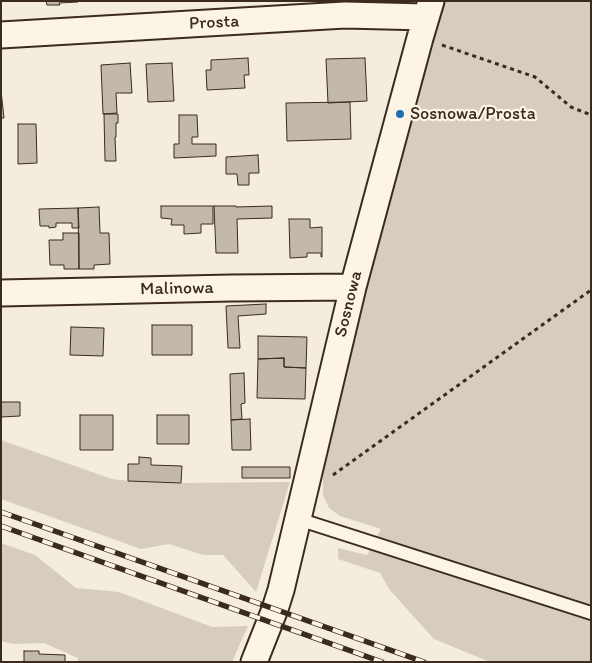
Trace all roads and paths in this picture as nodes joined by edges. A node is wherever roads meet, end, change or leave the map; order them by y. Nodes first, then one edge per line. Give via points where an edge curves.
1 (426, 19) edge
2 (1, 35) edge
3 (591, 115) edge
4 (353, 287) junction
5 (591, 290) edge
6 (1, 294) edge
7 (304, 488) junction
8 (298, 519) junction
9 (591, 613) edge
10 (254, 662) edge

1 - 2 street, Prosta via 345,15
1 - 3 path via 535,77 571,107
1 - 4 street, Sosnowa
4 - 6 street, Malinowa
4 - 7 street, Sosnowa
5 - 7 path via 332,475
7 - 8 street, Sosnowa
8 - 9 lane
8 - 10 street, Sosnowa via 275,609

